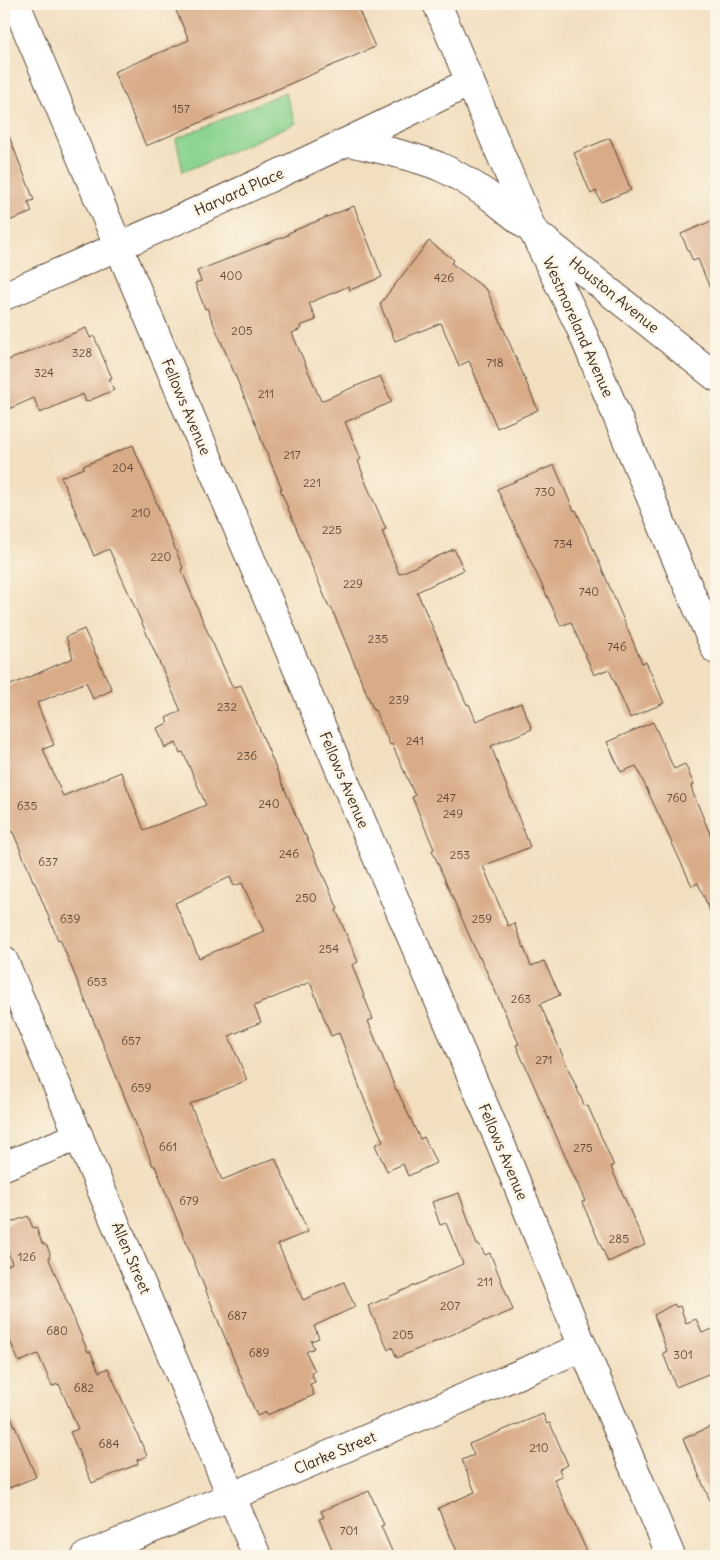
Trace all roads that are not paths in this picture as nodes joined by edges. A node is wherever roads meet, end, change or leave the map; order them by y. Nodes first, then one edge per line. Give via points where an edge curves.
1 (16, 4) edge
2 (437, 4) edge
3 (470, 82) junction
4 (349, 142) junction
5 (533, 231) junction
6 (118, 247) junction
7 (4, 296) edge
8 (716, 377) edge
9 (716, 650) edge
10 (4, 961) edge
11 (79, 1136) junction
12 (4, 1166) edge
13 (583, 1347) junction
14 (232, 1496) junction
15 (86, 1556) edge
16 (257, 1556) edge
17 (671, 1556) edge

1 - 6 street, Fellows Avenue
2 - 3 street, Westmoreland Avenue
3 - 4 street, Harvard Place
3 - 5 street, Westmoreland Avenue
4 - 5 street, Houston Avenue via 397,152 439,167 492,198
4 - 6 street, Harvard Place
5 - 8 street, Houston Avenue
5 - 9 street, Westmoreland Avenue via 580,327
6 - 7 street, Harvard Place
6 - 13 street, Fellows Avenue via 502,1147
10 - 11 street, Allen Street
11 - 12 street
11 - 14 street, Allen Street
13 - 14 street, Clarke Street
13 - 17 street, Fellows Avenue
14 - 15 street, Clarke Street
14 - 16 street, Allen Street

